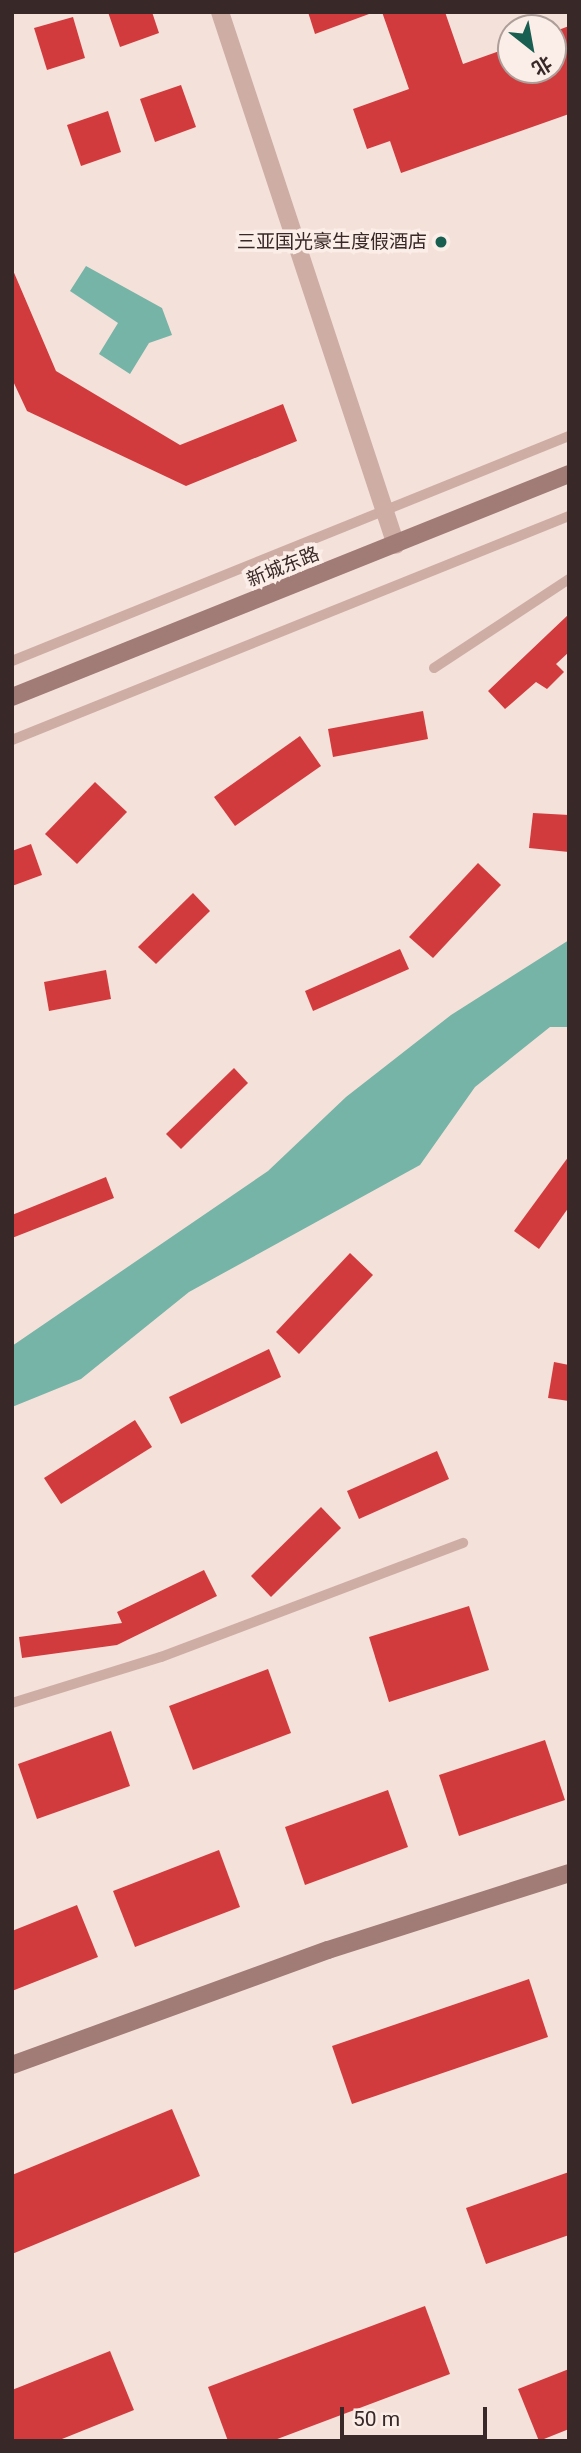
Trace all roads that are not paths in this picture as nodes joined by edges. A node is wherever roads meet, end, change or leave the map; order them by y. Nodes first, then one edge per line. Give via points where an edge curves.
1 (220, 12) edge
2 (569, 436) edge
3 (569, 474) edge
4 (384, 511) junction
5 (569, 516) edge
6 (396, 545) junction
7 (569, 579) edge
8 (12, 661) edge
9 (434, 668) dead end
10 (12, 697) edge
11 (12, 740) edge
12 (463, 1543) dead end
13 (12, 1703) edge
14 (569, 1873) edge
15 (12, 2066) edge

1 - 4 street
2 - 4 lane
3 - 6 main road, 新城东路
4 - 6 street
4 - 8 lane
5 - 11 lane
6 - 10 main road, 新城东路
7 - 9 lane
12 - 13 lane via 161,1657
14 - 15 main road via 328,1950

